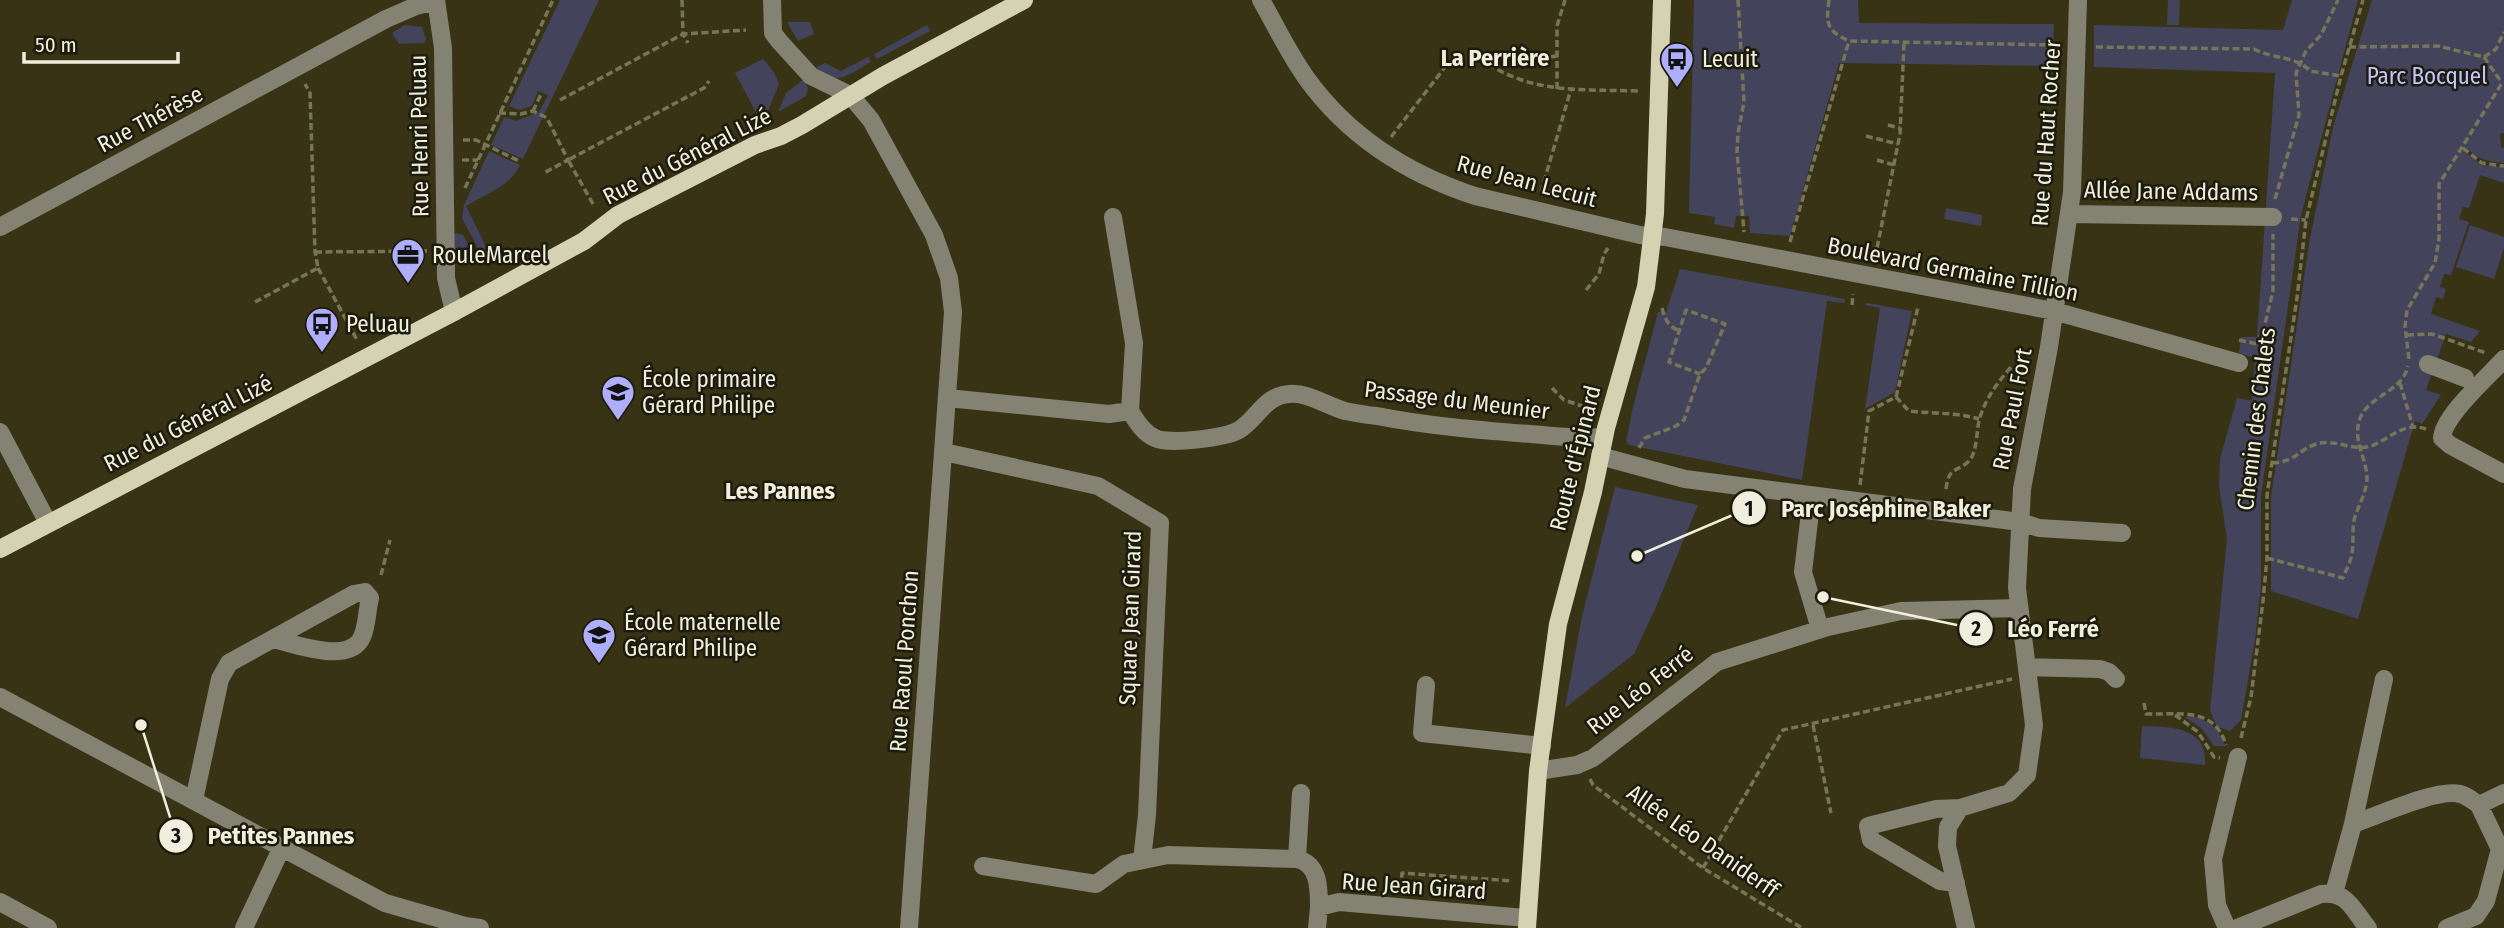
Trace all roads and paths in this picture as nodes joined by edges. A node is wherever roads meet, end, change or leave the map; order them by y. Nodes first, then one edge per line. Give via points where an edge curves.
1 (553, 0) edge
2 (682, 0) edge
3 (772, 0) edge
4 (1024, 0) edge
5 (1261, 0) edge
6 (1565, 0) edge
7 (1662, 0) edge
8 (1738, 0) edge
9 (1829, 0) edge
10 (2078, 0) edge
11 (2338, 0) edge
12 (2363, 0) edge
13 (436, 1) edge
14 (746, 30) dead end
15 (2504, 32) edge
16 (683, 34) junction
17 (1849, 41) junction
18 (1904, 41) junction
19 (688, 43) dead end
20 (2053, 45) dead end
21 (2096, 47) dead end
22 (2349, 47) junction
23 (1521, 53) dead end
24 (1557, 56) junction
25 (2484, 57) junction
26 (1480, 58) dead end
27 (1448, 62) dead end
28 (2303, 63) junction
29 (300, 76) dead end
30 (2341, 76) junction
31 (709, 81) dead end
32 (2503, 83) edge
33 (1557, 89) junction
34 (1572, 89) junction
35 (1642, 91) dead end
36 (542, 92) dead end
37 (850, 95) junction
38 (561, 100) dead end
39 (533, 111) junction
40 (499, 113) junction
41 (1888, 125) dead end
42 (1900, 128) junction
43 (1866, 136) dead end
44 (444, 141) junction
45 (1387, 141) dead end
46 (1898, 144) junction
47 (484, 145) junction
48 (2462, 147) junction
49 (568, 160) junction
50 (1877, 160) dead end
51 (521, 162) dead end
52 (1894, 164) junction
53 (2504, 166) edge
54 (544, 173) dead end
55 (464, 190) dead end
56 (1540, 197) dead end
57 (593, 204) dead end
58 (2068, 214) junction
59 (1113, 217) dead end
60 (2273, 217) dead end
61 (0, 227) edge
62 (1744, 234) dead end
63 (1654, 236) junction
64 (1790, 243) dead end
65 (1608, 248) dead end
66 (431, 251) dead end
67 (315, 252) junction
68 (1875, 258) dead end
69 (318, 268) junction
70 (1586, 290) dead end
71 (1853, 294) dead end
72 (255, 302) dead end
73 (1852, 305) dead end
74 (1918, 307) dead end
75 (1662, 308) dead end
76 (2054, 310) junction
77 (454, 312) junction
78 (1679, 331) junction
79 (2407, 335) junction
80 (357, 340) dead end
81 (2502, 359) edge
82 (2239, 363) dead end
83 (2428, 364) dead end
84 (2012, 366) dead end
85 (1700, 374) junction
86 (2465, 378) dead end
87 (2400, 383) junction
88 (1552, 388) dead end
89 (1896, 397) junction
90 (947, 398) junction
91 (1130, 411) junction
92 (1596, 417) dead end
93 (1979, 419) junction
94 (2413, 427) junction
95 (2426, 429) dead end
96 (0, 432) edge
97 (1604, 437) junction
98 (1640, 447) dead end
99 (2358, 447) junction
100 (944, 452) junction
101 (1600, 456) junction
102 (2272, 463) junction
103 (2504, 474) edge
104 (1946, 489) dead end
105 (1859, 491) dead end
106 (1812, 496) junction
107 (2020, 522) junction
108 (48, 523) junction
109 (2122, 533) dead end
110 (390, 540) dead end
111 (0, 549) edge
112 (2267, 558) junction
113 (382, 575) dead end
114 (2019, 608) junction
115 (1820, 629) junction
116 (273, 639) junction
117 (2022, 672) junction
118 (2116, 679) dead end
119 (2385, 679) dead end
120 (1426, 685) dead end
121 (0, 697) edge
122 (2144, 703) dead end
123 (2175, 715) junction
124 (1813, 725) junction
125 (1542, 746) junction
126 (2210, 748) dead end
127 (2233, 753) junction
128 (1538, 772) junction
129 (1589, 777) dead end
130 (1301, 793) dead end
131 (2504, 793) edge
132 (194, 800) junction
133 (2479, 805) junction
134 (1960, 808) junction
135 (1831, 813) dead end
136 (2353, 824) junction
137 (2502, 847) edge
138 (281, 849) junction
139 (1297, 859) junction
140 (1142, 860) junction
141 (983, 866) dead end
142 (1703, 868) junction
143 (1517, 882) dead end
144 (1956, 883) junction
145 (2334, 893) junction
146 (1400, 894) dead end
147 (0, 902) edge
148 (1319, 907) junction
149 (1527, 923) edge
150 (470, 927) edge
151 (48, 928) edge
152 (244, 928) edge
153 (909, 928) edge
154 (1317, 928) edge
155 (1802, 928) edge
156 (1966, 928) edge
157 (2227, 928) edge
158 (2236, 928) edge
159 (2368, 928) edge
160 (2447, 928) edge

1 - 40 path
2 - 16 path
3 - 37 street via 773,33 780,42 811,76
4 - 37 main road, Rue du Général Lizé
5 - 63 street, Rue Jean Lecuit via 1322,98 1359,135 1402,165 1475,196
6 - 24 path via 1557,26
7 - 63 main road, Route d'Épinard
8 - 62 path via 1744,102 1737,152
9 - 17 path via 1830,27
10 - 58 street, Rue du Haut Rocher
11 - 28 path
12 - 22 path, Chemin des Chalets
13 - 44 street, Rue Henri Peluau via 443,48
13 - 61 street, Rue Thérèse via 386,19
14 - 16 path
15 - 25 path via 2497,49
16 - 19 path
16 - 38 path
17 - 18 path
17 - 64 path
18 - 20 path
18 - 42 path
21 - 28 path via 2254,49
22 - 25 path via 2438,46
22 - 30 path, Chemin des Chalets
23 - 24 path via 1530,59
24 - 33 path
25 - 32 path
26 - 33 path via 1510,77
27 - 45 path
28 - 30 path via 2311,71
29 - 67 path via 310,93
30 - 102 path, Chemin des Chalets via 2306,220
31 - 49 path via 704,88
32 - 48 path
33 - 34 path
34 - 35 path
34 - 56 path
36 - 39 path
37 - 77 main road, Rue du Général Lizé via 781,136 618,215 584,242
37 - 90 street, Rue Raoul Ponchon via 871,120 923,212 949,278 954,312
39 - 40 path
39 - 49 path via 547,118
40 - 47 path
41 - 42 path
42 - 46 path
43 - 46 path
44 - 47 path via 476,140
44 - 77 street, Rue Henri Peluau via 446,278
46 - 52 path
47 - 51 path
47 - 55 path
48 - 53 path via 2482,163
48 - 79 path via 2439,184 2440,239 2435,263 2407,310
49 - 54 path
49 - 57 path
50 - 52 path
52 - 68 path
58 - 60 street, Allée Jane Addams
58 - 76 street, Rue du Haut Rocher
59 - 91 street via 1134,344
63 - 76 street, Boulevard Germaine Tillion
63 - 97 main road, Route d'Épinard via 1646,288
65 - 70 path via 1599,274
66 - 67 path
67 - 69 path
69 - 72 path
69 - 80 path
71 - 73 path
74 - 89 path
75 - 78 path via 1672,328
76 - 82 street, Boulevard Germaine Tillion
76 - 107 street, Rue Paul Fort
77 - 108 main road, Rue du Général Lizé
78 - 85 path via 1668,362
78 - 85 path via 1686,310 1725,324
79 - 81 path via 2432,334
79 - 87 path via 2408,370
81 - 103 street via 2450,418 2442,438
83 - 86 street
84 - 93 path via 1994,386
85 - 98 path via 1684,420 1646,438
87 - 94 path
87 - 99 path via 2363,411
88 - 92 path
89 - 93 path via 1909,411 1960,413
89 - 105 path via 1869,411
90 - 91 street via 1109,414
90 - 100 street, Rue Raoul Ponchon
91 - 97 street, Passage du Meunier via 1155,439 1175,441 1238,430 1264,404 1288,394 1412,423
93 - 104 path via 1972,455 1953,471
94 - 95 path
94 - 99 path via 2369,447
96 - 108 street
97 - 101 main road, Route d'Épinard
99 - 102 path via 2319,443 2290,461
99 - 112 path via 2367,481 2343,578
100 - 140 street, Square Jean Girard via 1098,486 1160,523
100 - 153 street, Rue Raoul Ponchon
101 - 106 street via 1685,479
101 - 125 main road, Route d'Épinard via 1558,624
102 - 112 path, Chemin des Chalets
106 - 107 street
106 - 115 street via 1803,572
107 - 109 street via 2039,528
107 - 114 street, Rue Paul Fort
108 - 111 main road, Rue du Général Lizé
110 - 113 path
112 - 127 path, Chemin des Chalets via 2251,697
114 - 115 street, Rue Léo Ferré via 1901,611
114 - 117 street, Rue Paul Fort
115 - 128 street, Rue Léo Ferré via 1717,662 1593,758
116 - 116 street via 354,594 365,592 370,598 362,638 342,653
116 - 132 street via 229,663 220,679
117 - 118 street via 2100,669
117 - 124 path
117 - 134 street, Rue Paul Fort via 2034,725 2027,775 2009,793
119 - 136 street
120 - 125 street via 1422,733
121 - 132 street
122 - 123 path via 2146,714
123 - 126 path
123 - 127 path via 2210,720
124 - 135 path
124 - 142 path via 1783,730
125 - 128 main road, Route d'Épinard
127 - 157 street via 2237,771 2213,859 2217,905
128 - 149 main road, Route d'Épinard
129 - 142 path, Allée Léo Daniderff via 1593,785
130 - 139 street
131 - 133 street
132 - 138 street
133 - 136 street via 2458,793 2439,794
133 - 137 street
134 - 144 street via 1948,827 1947,846
134 - 144 street, Rue Paul Fort via 1936,809 1868,826 1871,840 1940,881
136 - 145 street
137 - 160 street via 2486,901 2476,916
138 - 150 street via 385,903
138 - 152 street
139 - 140 street via 1168,855
139 - 148 street via 1306,861 1318,881
140 - 141 street via 1124,864 1096,884
142 - 155 path, Allée Léo Daniderff
143 - 146 path via 1402,873
144 - 156 street
145 - 158 street
145 - 159 street via 2344,897
147 - 151 street
148 - 149 street, Rue Jean Girard via 1339,902
148 - 154 street, Rue Jean Girard

